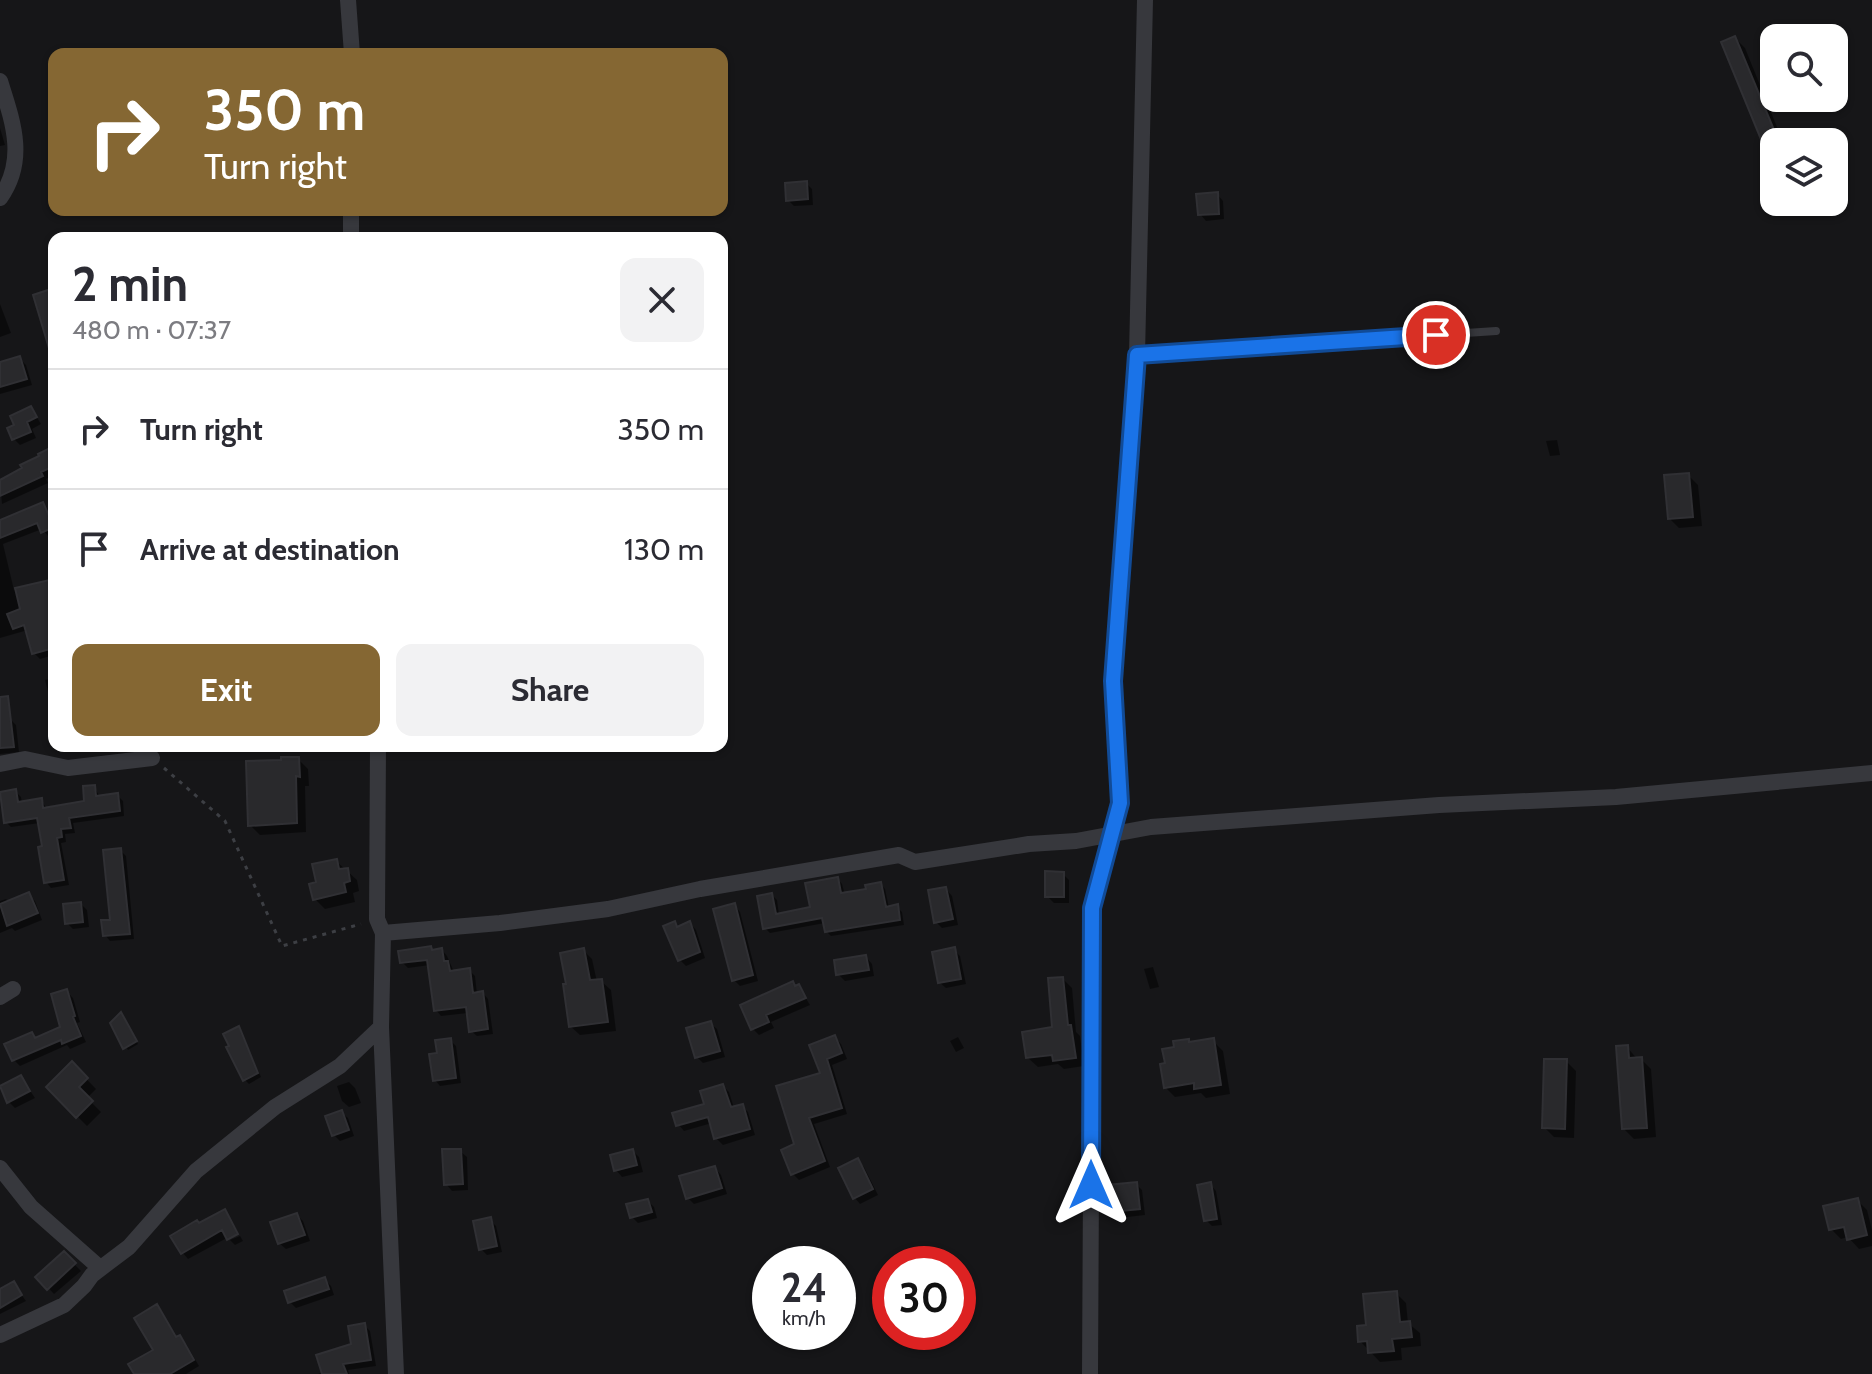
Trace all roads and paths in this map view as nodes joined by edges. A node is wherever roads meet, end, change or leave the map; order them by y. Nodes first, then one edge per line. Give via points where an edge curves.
1 (348, 0) edge
2 (1145, 0) edge
3 (352, 48) edge
4 (0, 81) edge
5 (0, 198) edge
6 (1496, 331) dead end
7 (1137, 355) junction
8 (378, 752) edge
9 (152, 758) joint
10 (0, 764) edge
11 (1872, 773) edge
12 (1111, 834) junction
13 (380, 926) junction
14 (381, 1027) junction
15 (0, 1168) edge
16 (100, 1268) junction
17 (0, 1335) edge
18 (396, 1374) edge
19 (1090, 1374) edge

1 - 3 street
2 - 7 street
4 - 5 street via 17,153 10,183
6 - 7 lane
7 - 12 street via 1113,681 1120,803
8 - 13 street
9 - 10 street via 68,768 25,759
9 - 13 path via 225,821 282,946
11 - 12 street
12 - 13 street via 915,862 899,855 608,909 500,923
12 - 19 street via 1091,932
13 - 14 street
14 - 16 street via 340,1066 275,1107 196,1171 129,1247
14 - 18 street
15 - 16 street via 31,1207
16 - 17 street via 64,1305

